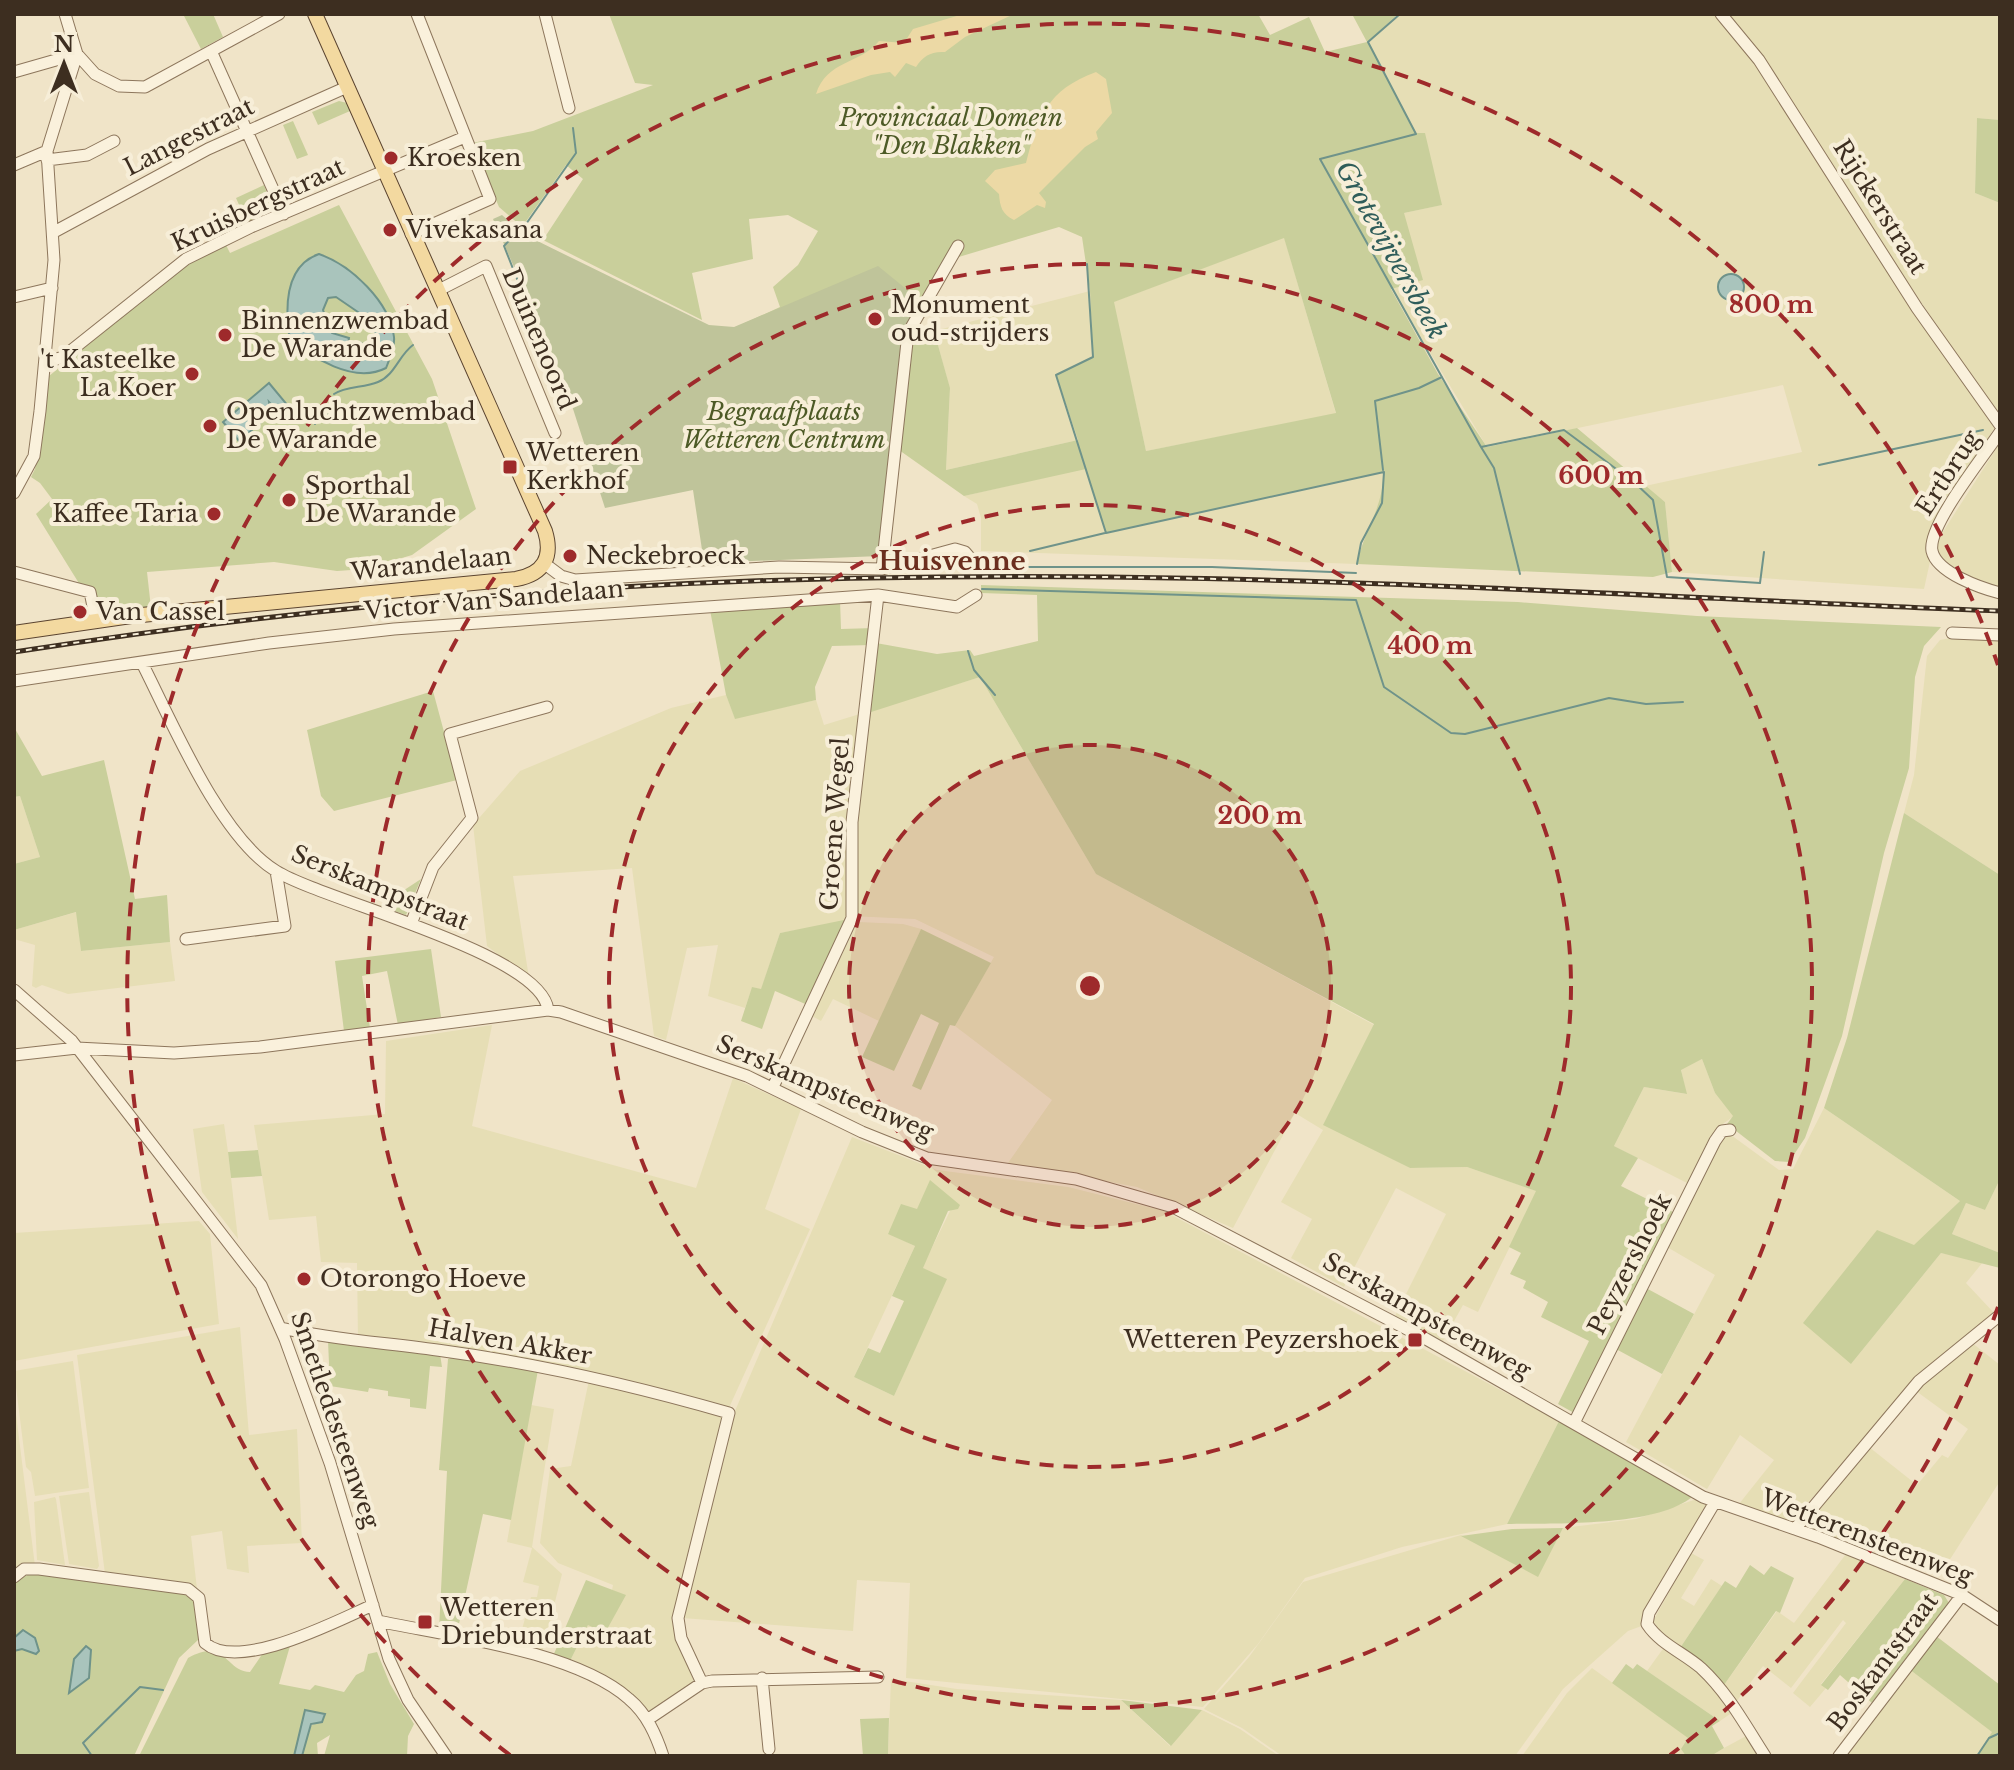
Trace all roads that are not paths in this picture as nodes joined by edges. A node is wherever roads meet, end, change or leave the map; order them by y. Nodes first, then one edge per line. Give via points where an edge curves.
1 (65, 14) edge
2 (279, 14) edge
3 (315, 14) edge
4 (417, 14) edge
5 (545, 14) edge
6 (1721, 14) edge
7 (211, 51) junction
8 (77, 54) junction
9 (14, 72) edge
10 (347, 87) junction
11 (569, 108) dead end
12 (249, 131) junction
13 (465, 137) junction
14 (114, 141) dead end
15 (47, 156) junction
16 (14, 165) edge
17 (383, 172) junction
18 (284, 214) junction
19 (54, 232) junction
20 (411, 234) junction
21 (958, 246) dead end
22 (52, 288) junction
23 (437, 291) junction
24 (14, 297) edge
25 (45, 363) junction
26 (2000, 425) edge
27 (2000, 432) edge
28 (555, 433) dead end
29 (14, 493) edge
30 (545, 564) junction
31 (977, 566) dead end
32 (882, 569) junction
33 (14, 572) edge
34 (2000, 593) edge
35 (878, 595) junction
36 (976, 595) dead end
37 (92, 622) junction
38 (14, 633) edge
39 (1952, 633) dead end
40 (2000, 635) edge
41 (142, 663) junction
42 (14, 681) edge
43 (547, 707) dead end
44 (276, 871) junction
45 (411, 924) junction
46 (186, 939) dead end
47 (14, 990) edge
48 (548, 1010) junction
49 (77, 1048) junction
50 (14, 1055) edge
51 (773, 1087) junction
52 (1730, 1130) dead end
53 (2000, 1315) edge
54 (281, 1328) junction
55 (1574, 1423) junction
56 (1715, 1502) junction
57 (1795, 1529) junction
58 (14, 1577) edge
59 (1962, 1595) junction
60 (373, 1605) junction
61 (2000, 1620) edge
62 (378, 1621) junction
63 (878, 1677) dead end
64 (762, 1678) junction
65 (702, 1683) junction
66 (647, 1720) junction
67 (769, 1749) dead end
68 (446, 1756) edge
69 (663, 1756) edge
70 (1765, 1756) edge
71 (1839, 1756) edge

1 - 8 street
2 - 7 street
3 - 10 main road
4 - 13 street
5 - 11 street
6 - 26 street, Rijckerstraat via 1759,60 1917,308
7 - 8 street via 145,87 132,88 95,74
7 - 12 street
8 - 9 street
8 - 15 street
10 - 12 street, Langestraat
10 - 17 main road
12 - 18 street
12 - 19 street, Langestraat
13 - 17 street, Kruisbergstraat
13 - 20 street via 490,199
14 - 15 street via 87,155
15 - 16 street
15 - 19 street
17 - 18 street, Kruisbergstraat
17 - 20 main road
18 - 25 street, Kruisbergstraat via 186,259 63,357
19 - 22 street
20 - 23 main road
21 - 32 street via 908,333
22 - 24 street
22 - 25 street
23 - 28 street, Duinenoord via 486,266
23 - 30 main road via 545,531 550,546
25 - 29 street via 34,456
27 - 34 street, Ertbrug via 1939,524 1932,547 1949,570
30 - 32 street, Warandelaan via 575,580 779,567
30 - 37 main road, Warandelaan via 516,579
31 - 32 street, Warandelaan via 955,549
33 - 37 street via 77,589 85,595
35 - 36 street, Victor Van Sandelaan via 951,607 963,606
35 - 41 street, Victor Van Sandelaan via 394,629
35 - 51 street, Groene Wegel via 853,816 852,918
37 - 38 main road, Warandelaan
39 - 40 street
41 - 42 street, Victor Van Sandelaan
41 - 44 street, Serskampstraat via 234,833
43 - 45 street via 450,734 472,818 433,867
44 - 45 street, Serskampstraat
44 - 46 street via 285,926
45 - 48 street, Serskampstraat via 484,953 543,995
47 - 49 street
48 - 49 street, Serskampsteenweg via 260,1047 174,1053
48 - 51 street, Serskampsteenweg via 605,1025
49 - 50 street, Serskampsteenweg
49 - 54 street, Smetledesteenweg via 245,1262
51 - 55 street, Serskampsteenweg via 927,1158 1099,1184 1173,1207
52 - 55 street, Peyzershoek via 1715,1141
53 - 57 street via 1919,1381
54 - 60 street, Smetledesteenweg
54 - 65 street, Halven Akker via 561,1371 729,1413 678,1618 681,1638
55 - 56 street, Serskampsteenweg
56 - 57 street, Wetterensteenweg
56 - 70 street via 1647,1624 1724,1691
57 - 59 street, Wetterensteenweg
58 - 60 street via 24,1569 39,1569 188,1589 199,1598 205,1643 221,1651 276,1646
59 - 61 street, Wetterensteenweg
59 - 71 street, Boskantstraat
60 - 62 street, Smetledesteenweg
62 - 66 street via 547,1658 618,1689
62 - 68 street, Smetledesteenweg via 408,1700
63 - 64 street
64 - 65 street
64 - 67 street
65 - 66 street
66 - 69 street

